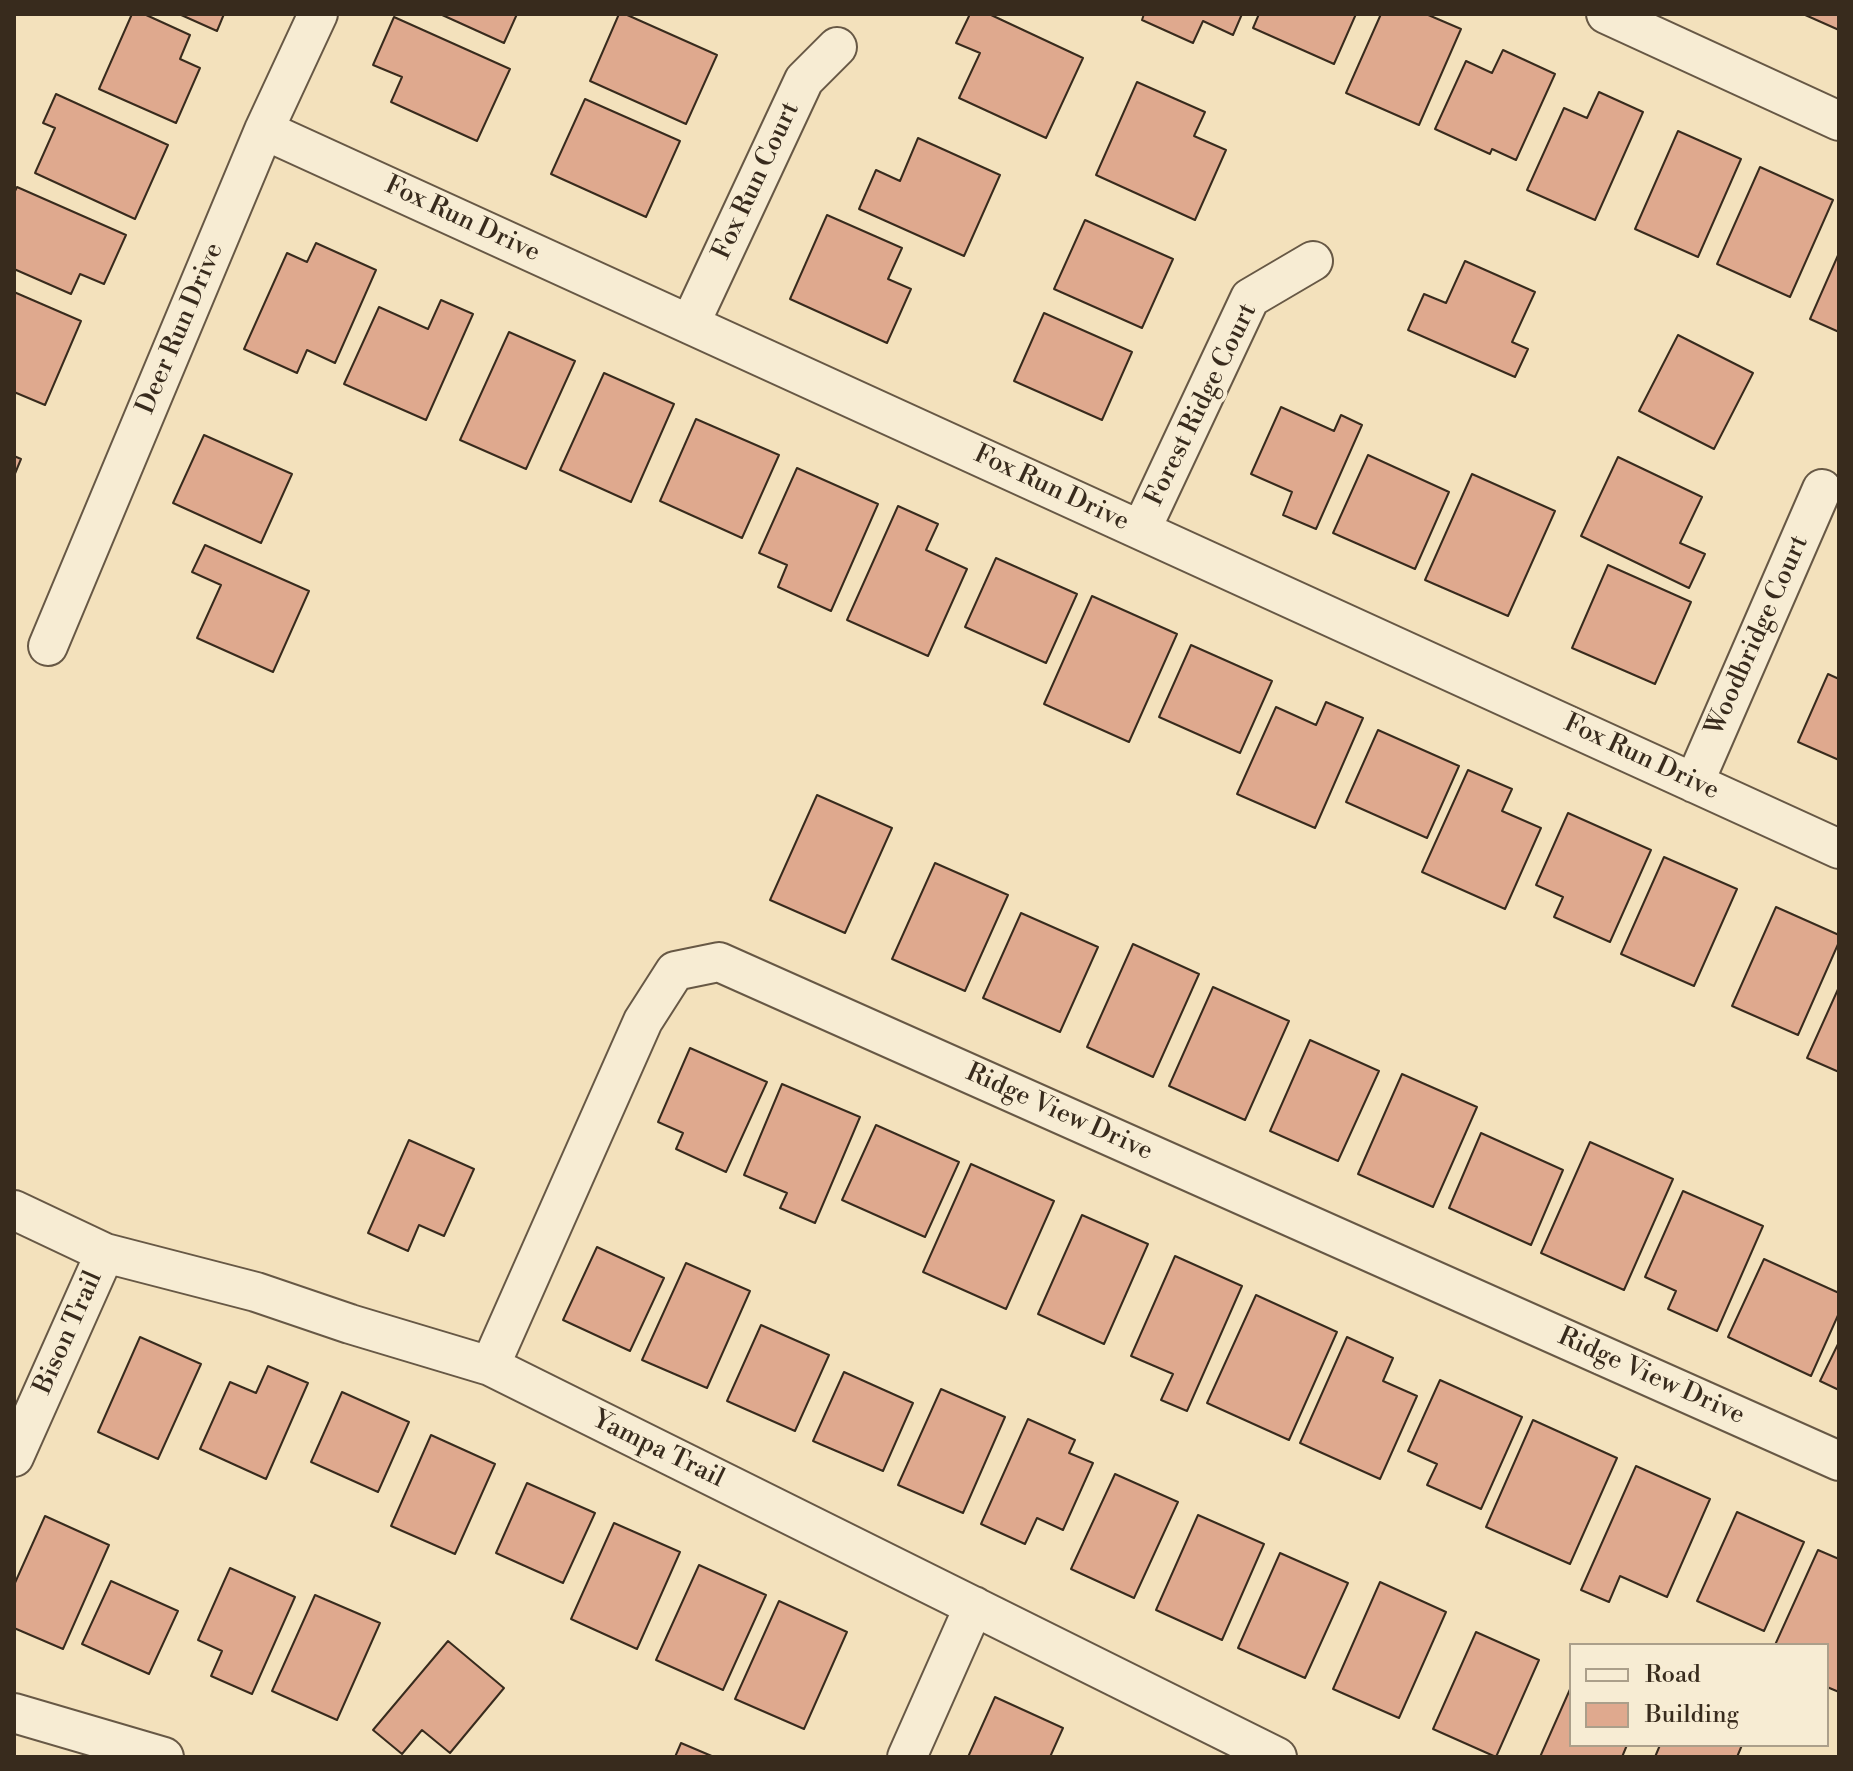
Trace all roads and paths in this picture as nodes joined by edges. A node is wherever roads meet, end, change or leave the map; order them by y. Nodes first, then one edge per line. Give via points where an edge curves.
1 (318, 14) edge
2 (1606, 14) edge
3 (837, 47) dead end
4 (1839, 121) edge
5 (264, 130) junction
6 (1313, 261) dead end
7 (690, 324) junction
8 (1822, 489) dead end
9 (1141, 530) junction
10 (48, 646) dead end
11 (1694, 783) junction
12 (1839, 849) edge
13 (14, 1210) edge
14 (105, 1253) junction
15 (490, 1366) junction
16 (14, 1457) edge
17 (1839, 1461) edge
18 (974, 1606) junction
19 (14, 1713) edge
20 (164, 1757) edge
21 (907, 1757) edge
22 (1277, 1757) edge

1 - 5 street, Deer Run Drive
2 - 4 street
3 - 7 street, Fox Run Court via 804,80
5 - 7 street, Fox Run Drive
5 - 10 street, Deer Run Drive
6 - 9 street, Forest Ridge Court via 1250,298
7 - 9 street, Fox Run Drive
8 - 11 street, Woodbridge Court
9 - 11 street, Fox Run Drive
11 - 12 street, Fox Run Drive
13 - 14 street, Yampa Trail
14 - 15 street, Yampa Trail via 256,1292
14 - 16 street, Bison Trail
15 - 17 street, Ridge View Drive via 643,1021 675,971 719,962
15 - 18 street, Yampa Trail
18 - 21 street
18 - 22 street, Yampa Trail
19 - 20 street

